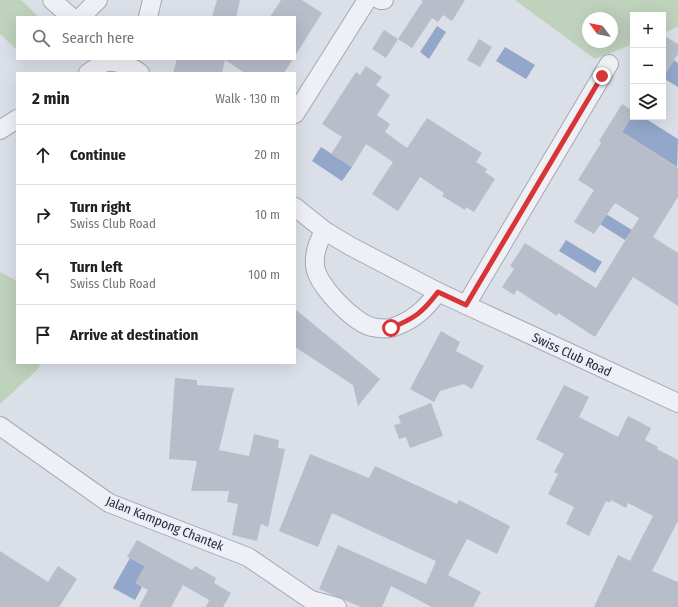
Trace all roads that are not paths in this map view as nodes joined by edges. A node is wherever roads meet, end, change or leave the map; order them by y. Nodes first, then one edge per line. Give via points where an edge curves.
1 (52, 0) edge
2 (98, 0) edge
3 (152, 0) edge
4 (367, 0) edge
5 (380, 0) edge
6 (384, 0) edge
7 (70, 16) edge
8 (82, 16) edge
9 (148, 16) edge
10 (113, 61) edge
11 (609, 64) dead end
12 (137, 67) edge
13 (90, 72) edge
14 (296, 112) edge
15 (16, 120) edge
16 (0, 130) edge
17 (296, 208) edge
18 (325, 231) junction
19 (438, 292) junction
20 (466, 305) junction
21 (678, 403) edge
22 (0, 426) edge
23 (337, 607) edge

1 - 7 street
2 - 8 street
3 - 9 street
4 - 14 street
5 - 6 street
10 - 12 street
10 - 13 street
11 - 20 street
15 - 16 street
17 - 18 street, Swiss Club Road
18 - 19 street, Swiss Club Road
18 - 19 street via 316,253 315,267 325,288 352,316 371,327 391,328 409,321 425,309
19 - 20 street, Swiss Club Road
20 - 21 street, Swiss Club Road
22 - 23 street, Jalan Kampong Chantek via 109,503 248,557 311,600

